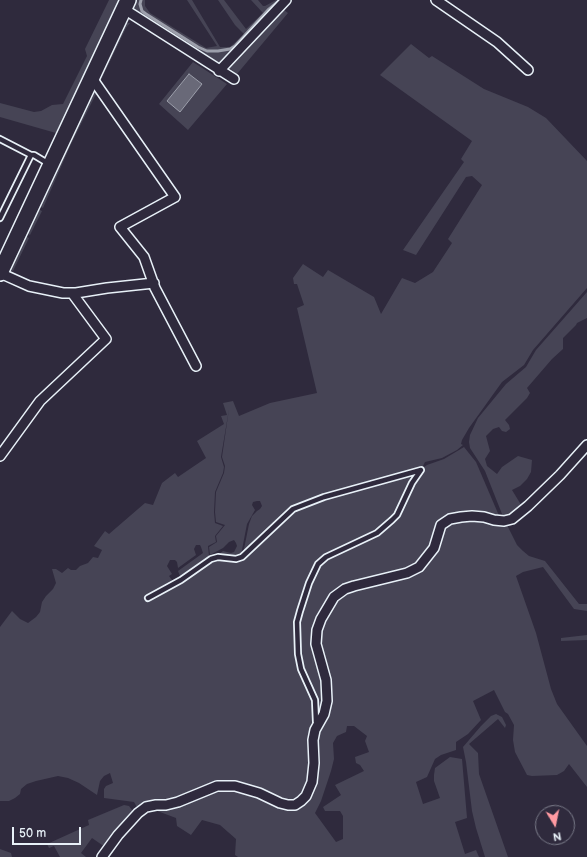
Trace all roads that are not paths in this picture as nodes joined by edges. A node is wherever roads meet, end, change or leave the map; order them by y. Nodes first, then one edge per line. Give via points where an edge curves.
1 (286, 0) edge
2 (436, 0) edge
3 (126, 5) edge
4 (528, 70) dead end
5 (219, 71) junction
6 (92, 78) junction
7 (234, 79) dead end
8 (0, 139) edge
9 (31, 155) junction
10 (51, 165) junction
11 (0, 218) edge
12 (0, 273) edge
13 (154, 283) junction
14 (72, 293) junction
15 (196, 366) dead end
16 (587, 445) edge
17 (0, 456) edge
18 (148, 598) dead end
19 (315, 730) junction
20 (102, 857) edge

1 - 5 street
2 - 4 street via 497,42
3 - 5 street
3 - 6 main road
5 - 7 street
6 - 10 main road
6 - 13 street via 175,197 120,227 144,258
8 - 9 lane
9 - 10 lane
9 - 11 lane
10 - 12 main road
12 - 14 street via 29,286
13 - 14 street
13 - 15 street
14 - 17 street via 106,339 40,401
16 - 19 street via 560,475 512,519 504,521 472,516 450,519 441,525 434,548 419,567 407,573 345,589 334,597 318,630 316,644 327,692 324,714
18 - 19 lane via 181,580 211,559 242,557 293,509 330,495 421,470 397,515 377,533 326,557 318,564 309,583 297,622 298,654 301,669 315,700
19 - 20 street via 312,782 301,801 288,805 235,786 217,786 166,806 146,808 118,835

